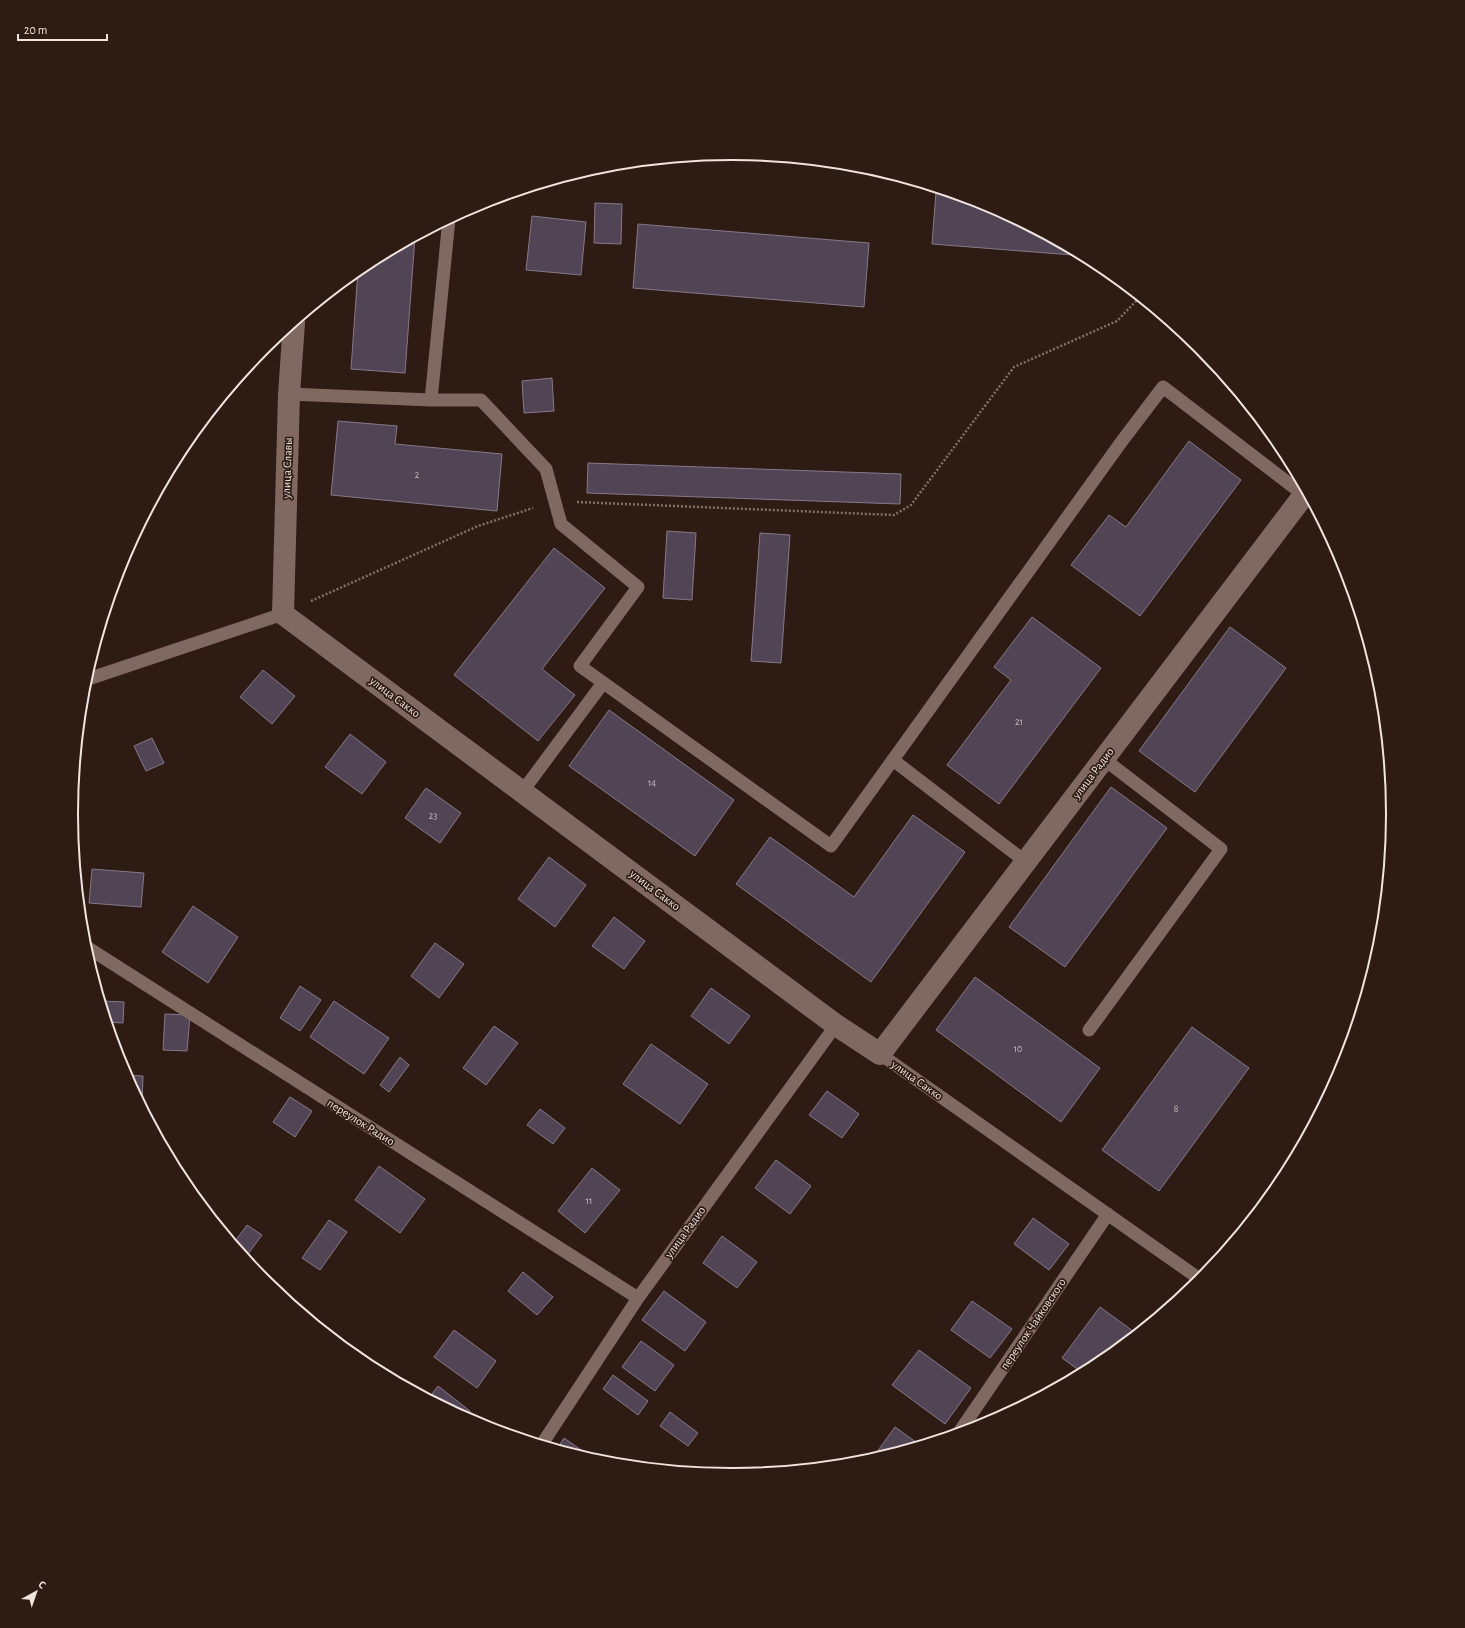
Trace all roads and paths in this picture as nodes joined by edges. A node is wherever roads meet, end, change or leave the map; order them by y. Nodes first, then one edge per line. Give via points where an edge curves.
1 (448, 224) edge
2 (1137, 300) edge
3 (294, 329) edge
4 (289, 394) junction
5 (431, 400) junction
6 (1300, 490) edge
7 (1303, 495) edge
8 (555, 501) junction
9 (284, 614) junction
10 (93, 677) edge
11 (603, 683) junction
12 (1104, 759) junction
13 (893, 760) junction
14 (522, 792) junction
15 (1026, 862) junction
16 (93, 951) edge
17 (836, 1025) junction
18 (1089, 1030) dead end
19 (880, 1054) junction
20 (1108, 1214) junction
21 (1196, 1276) edge
22 (638, 1298) junction
23 (963, 1426) edge
24 (544, 1441) edge

1 - 5 lane
2 - 8 path via 1117,321 1014,367 911,505 894,515
3 - 4 street, улица Славы
4 - 5 lane
4 - 9 street, улица Славы
5 - 8 lane via 481,400 546,469
6 - 13 lane via 1163,387
7 - 12 street, улица Радио
8 - 9 path via 478,526
8 - 11 lane via 561,524 638,587 580,666
9 - 10 lane
9 - 14 street, улица Сакко
11 - 13 lane via 831,846
11 - 14 lane
12 - 15 street, улица Радио
12 - 18 lane via 1221,849
13 - 15 lane
14 - 17 street, улица Сакко
15 - 19 street, улица Радио
16 - 22 lane, переулок Радио
17 - 19 street, улица Сакко
17 - 22 lane, улица Радио
19 - 20 lane, улица Сакко
20 - 21 lane, улица Сакко
20 - 23 lane, переулок Чайковского
22 - 24 lane, улица Радио

